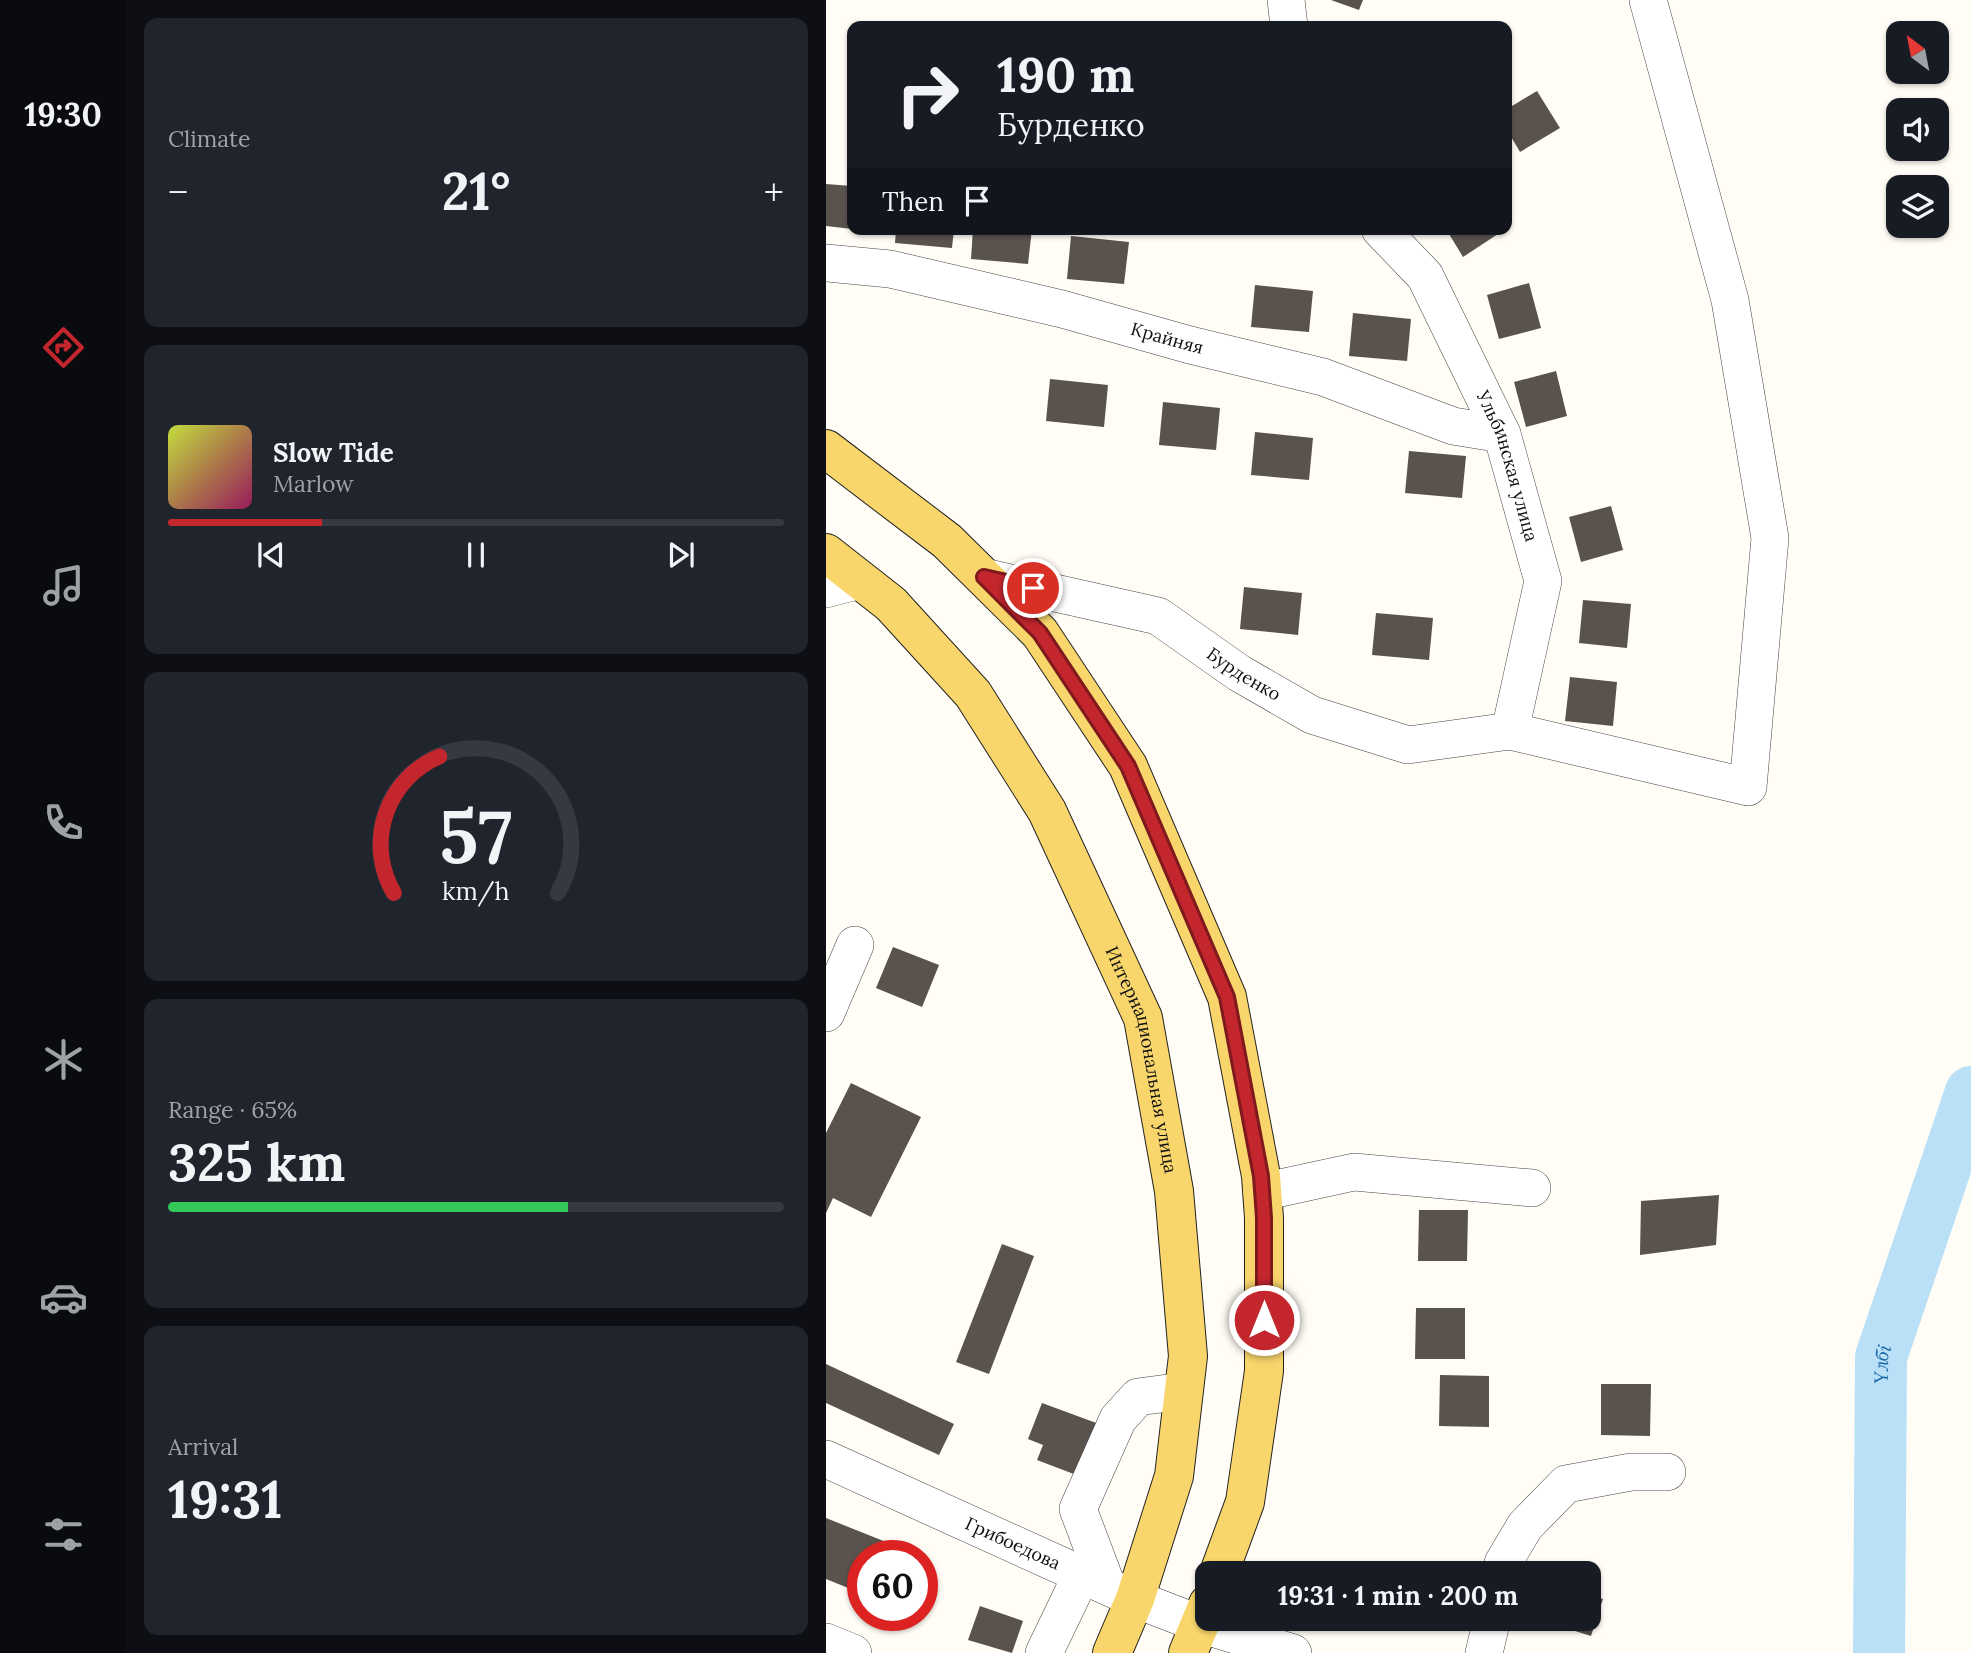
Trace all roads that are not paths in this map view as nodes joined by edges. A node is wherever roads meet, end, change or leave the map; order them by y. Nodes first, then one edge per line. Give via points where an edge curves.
1 (1286, 0) edge
2 (1648, 0) edge
3 (1288, 21) edge
4 (1386, 235) edge
5 (826, 263) edge
6 (1502, 435) junction
7 (826, 449) edge
8 (826, 553) edge
9 (984, 577) junction
10 (843, 585) edge
11 (1510, 731) junction
12 (855, 944) dead end
13 (826, 1013) edge
14 (1532, 1188) dead end
15 (1262, 1192) junction
16 (1183, 1391) junction
17 (826, 1460) edge
18 (1667, 1472) dead end
19 (1223, 1561) edge
20 (1504, 1561) edge
21 (1108, 1586) junction
22 (1195, 1625) edge
23 (1213, 1631) edge
24 (1489, 1631) edge
25 (826, 1642) edge
26 (853, 1653) edge
27 (1044, 1653) edge
28 (1112, 1653) edge
29 (1293, 1653) edge
30 (1484, 1653) edge

1 - 3 street
2 - 11 street via 1730,300 1770,538 1748,787
4 - 6 street, Ульбинская улица via 1425,276
5 - 6 street, Крайняя via 890,269 1062,309 1323,377 1453,426
6 - 11 street, Ульбинская улица via 1543,581
7 - 9 main road via 947,541
8 - 10 main road, Интернациональная улица
9 - 11 street, Бурденко via 1158,616 1239,673 1312,715 1408,745
9 - 15 main road via 1040,633 1128,766 1227,997
10 - 16 main road, Интернациональная улица via 891,604 973,694 1047,811 1143,1018 1174,1191 1188,1356
12 - 13 street
14 - 15 street via 1354,1172
15 - 19 main road via 1264,1371 1245,1502
16 - 21 main road, Интернациональная улица via 1174,1476
16 - 21 street via 1138,1397 1131,1404 1118,1419 1078,1509
17 - 21 street, Грибоедова
18 - 20 street via 1631,1472 1566,1484 1525,1526
21 - 22 street, Грибоедова
21 - 27 street
21 - 28 main road, Интернациональная улица
23 - 29 street, Грибоедова
24 - 30 street
25 - 26 street

